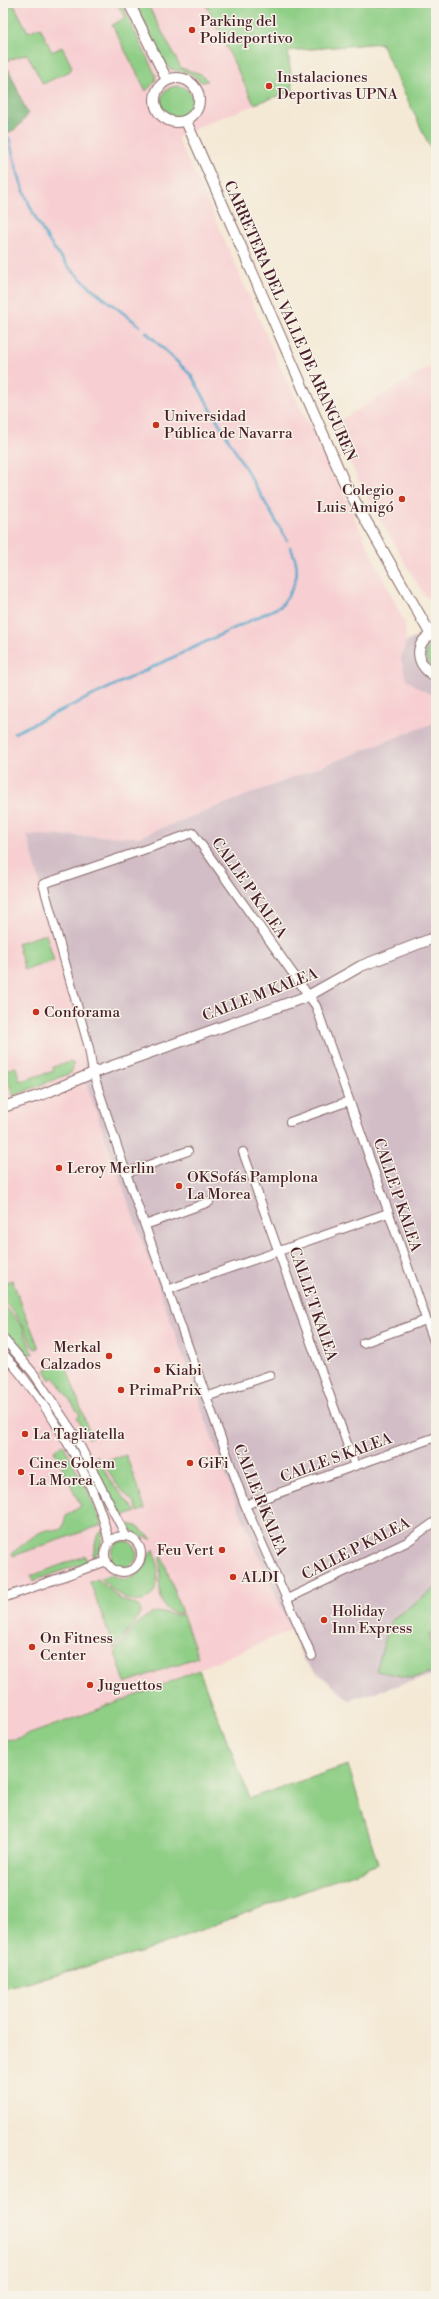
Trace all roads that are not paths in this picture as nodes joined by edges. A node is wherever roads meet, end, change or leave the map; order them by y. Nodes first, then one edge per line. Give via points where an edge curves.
1 (129, 3) edge
2 (167, 80) junction
3 (186, 121) junction
4 (433, 634) edge
5 (436, 676) edge
6 (43, 884) joint
7 (436, 937) edge
8 (308, 996) junction
9 (93, 1073) junction
10 (349, 1101) junction
11 (3, 1107) edge
12 (290, 1122) dead end
13 (188, 1151) dead end
14 (243, 1152) dead end
15 (126, 1173) junction
16 (209, 1202) dead end
17 (388, 1213) junction
18 (145, 1226) junction
19 (279, 1251) junction
20 (167, 1290) junction
21 (426, 1320) junction
22 (3, 1338) edge
23 (363, 1343) dead end
24 (436, 1347) edge
25 (3, 1353) edge
26 (270, 1375) dead end
27 (206, 1397) junction
28 (436, 1437) edge
29 (355, 1466) junction
30 (245, 1505) junction
31 (436, 1521) edge
32 (126, 1536) junction
33 (109, 1542) junction
34 (107, 1561) junction
35 (3, 1598) edge
36 (287, 1599) junction
37 (312, 1656) dead end

1 - 2 street
2 - 3 street via 157,91 158,112 168,120
2 - 3 street via 179,77 185,79 191,82 198,92 200,104 197,111
3 - 4 street, CARRETERA DEL VALLE DE ARANGUREN via 345,484
4 - 5 street via 422,643 419,654 420,663 426,672
6 - 8 street, CALLE P KALEA via 193,833
6 - 9 street, CALLE R KALEA via 89,1048
7 - 8 street, CALLE M KALEA via 361,966
8 - 9 street, CALLE M KALEA
8 - 10 street, CALLE P KALEA via 316,1006
9 - 11 street, CALLE M KALEA via 41,1095
9 - 15 street, CALLE R KALEA
10 - 12 street
10 - 17 street, CALLE P KALEA
13 - 15 street
14 - 19 street, CALLE T KALEA
15 - 18 street, CALLE R KALEA
16 - 18 street
17 - 19 street
17 - 21 street, CALLE P KALEA
18 - 20 street, CALLE R KALEA
19 - 20 street
19 - 29 street, CALLE T KALEA
20 - 27 street, CALLE R KALEA
21 - 23 street
21 - 24 street, CALLE P KALEA
22 - 32 street via 34,1374 74,1434
25 - 33 street via 25,1380 74,1455 96,1499
26 - 27 street
27 - 30 street, CALLE R KALEA
28 - 29 street, CALLE S KALEA
29 - 30 street, CALLE S KALEA
30 - 36 street, CALLE R KALEA
31 - 36 street, CALLE P KALEA via 407,1542
32 - 33 street via 114,1538
32 - 34 street via 134,1539 140,1547 141,1560 136,1567 130,1571 118,1571
33 - 34 street via 105,1554
34 - 35 street
36 - 37 street, CALLE R KALEA

